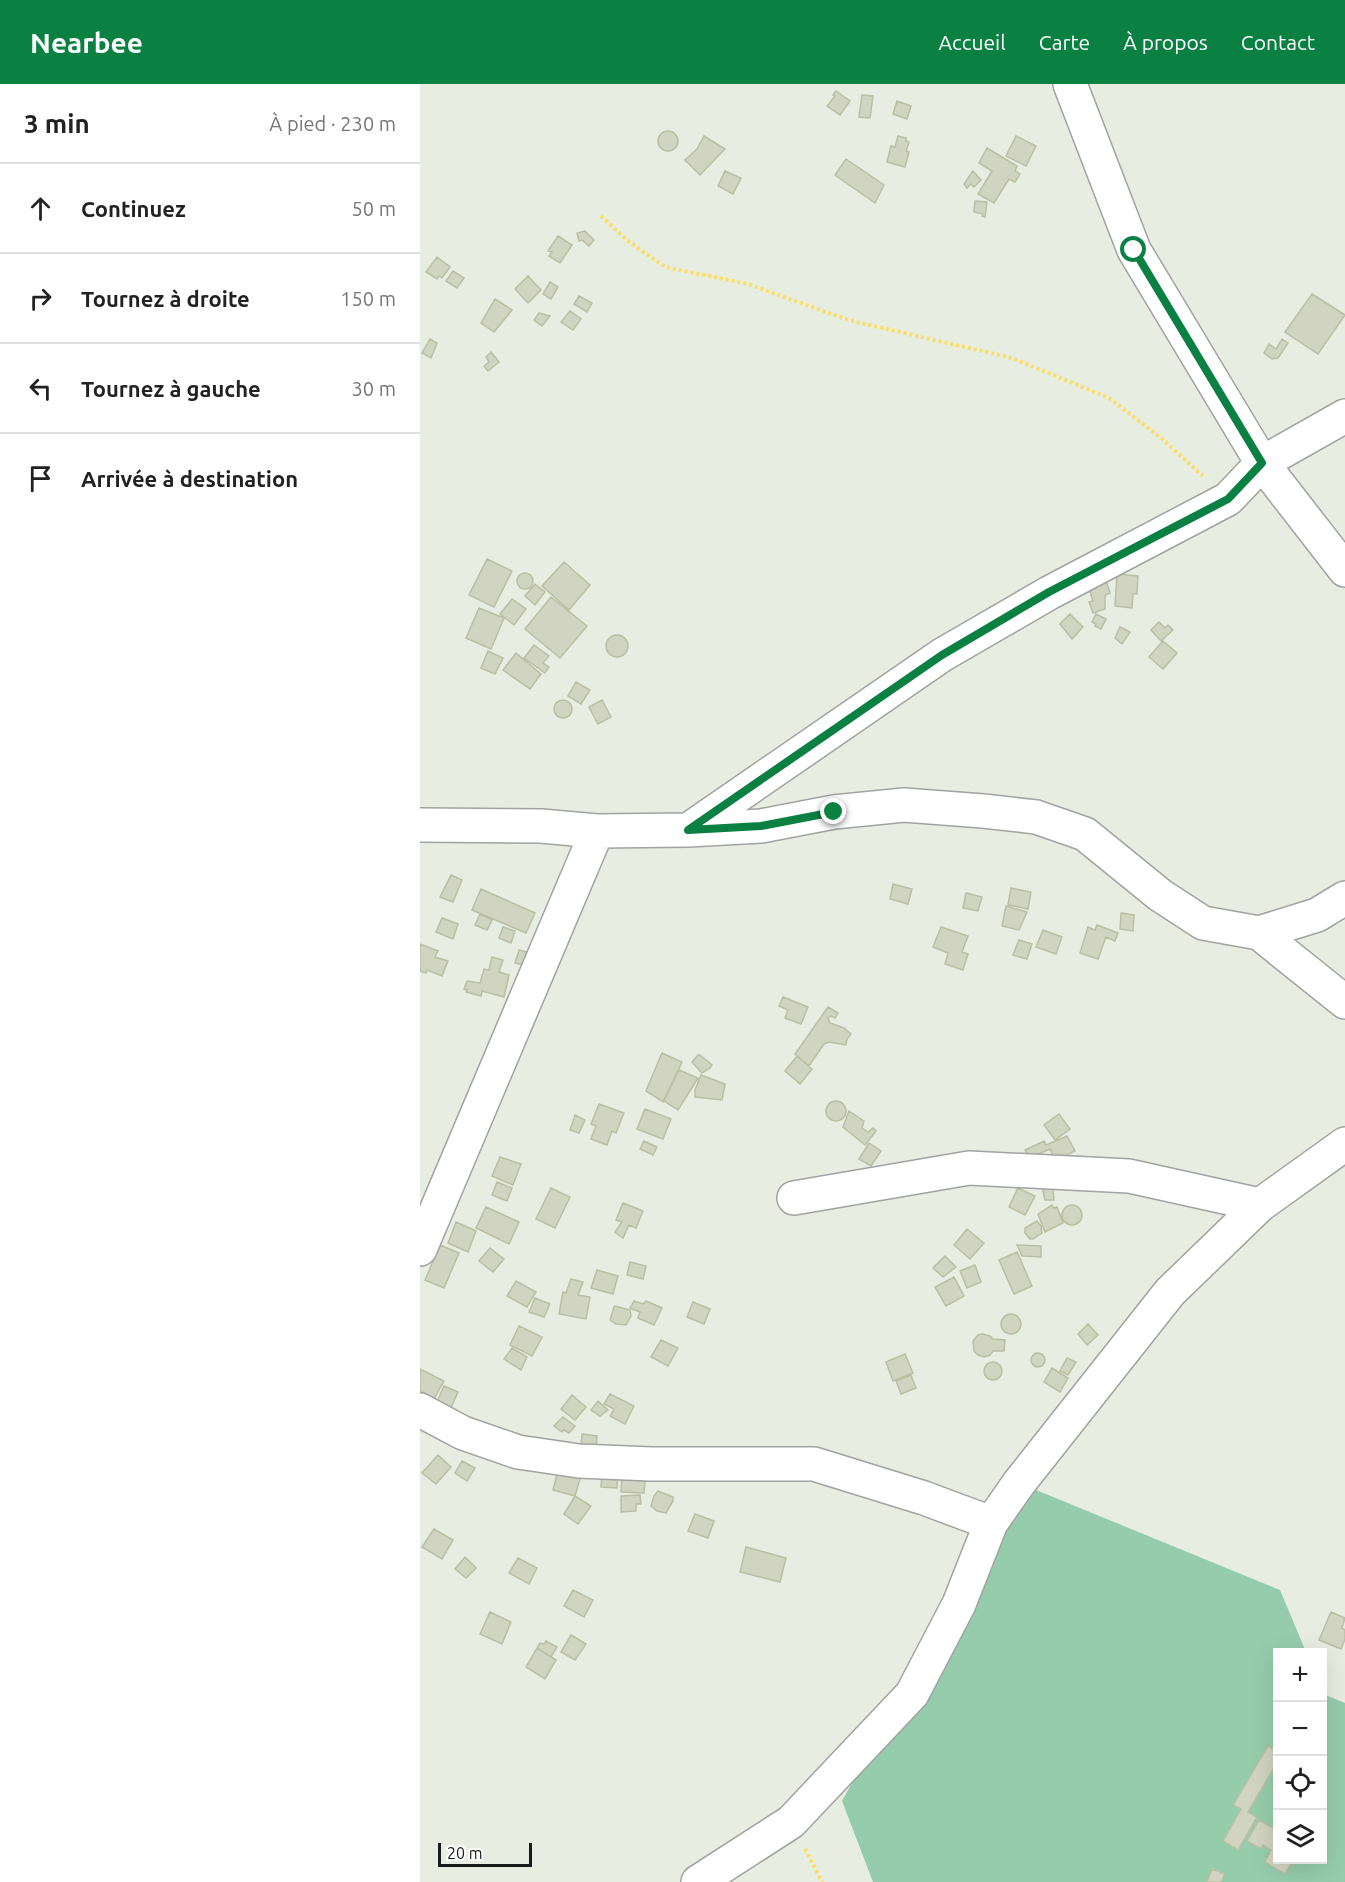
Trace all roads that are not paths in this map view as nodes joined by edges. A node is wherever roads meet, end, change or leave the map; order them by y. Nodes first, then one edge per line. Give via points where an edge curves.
1 (1070, 84) edge
2 (1345, 416) edge
3 (1262, 463) junction
4 (1345, 570) edge
5 (420, 825) edge
6 (688, 830) junction
7 (597, 831) junction
8 (1345, 898) edge
9 (1259, 933) junction
10 (1345, 1002) edge
11 (1345, 1144) edge
12 (794, 1198) dead end
13 (1260, 1205) junction
14 (420, 1249) edge
15 (420, 1410) edge
16 (991, 1523) junction
17 (698, 1882) edge

1 - 3 street via 1134,250
2 - 3 street
3 - 4 street
3 - 6 street via 1228,499 1049,592 942,655
5 - 7 street via 541,826
6 - 7 street
6 - 9 street via 761,826 834,812 904,805 1036,817 1085,834 1160,895 1203,923
7 - 14 street
8 - 9 street via 1317,915
9 - 10 street
11 - 13 street
12 - 13 street via 969,1168 1129,1176
13 - 16 street via 1170,1292
15 - 16 street via 463,1433 518,1452 579,1461 814,1464
16 - 17 street via 959,1604 912,1694 791,1822

